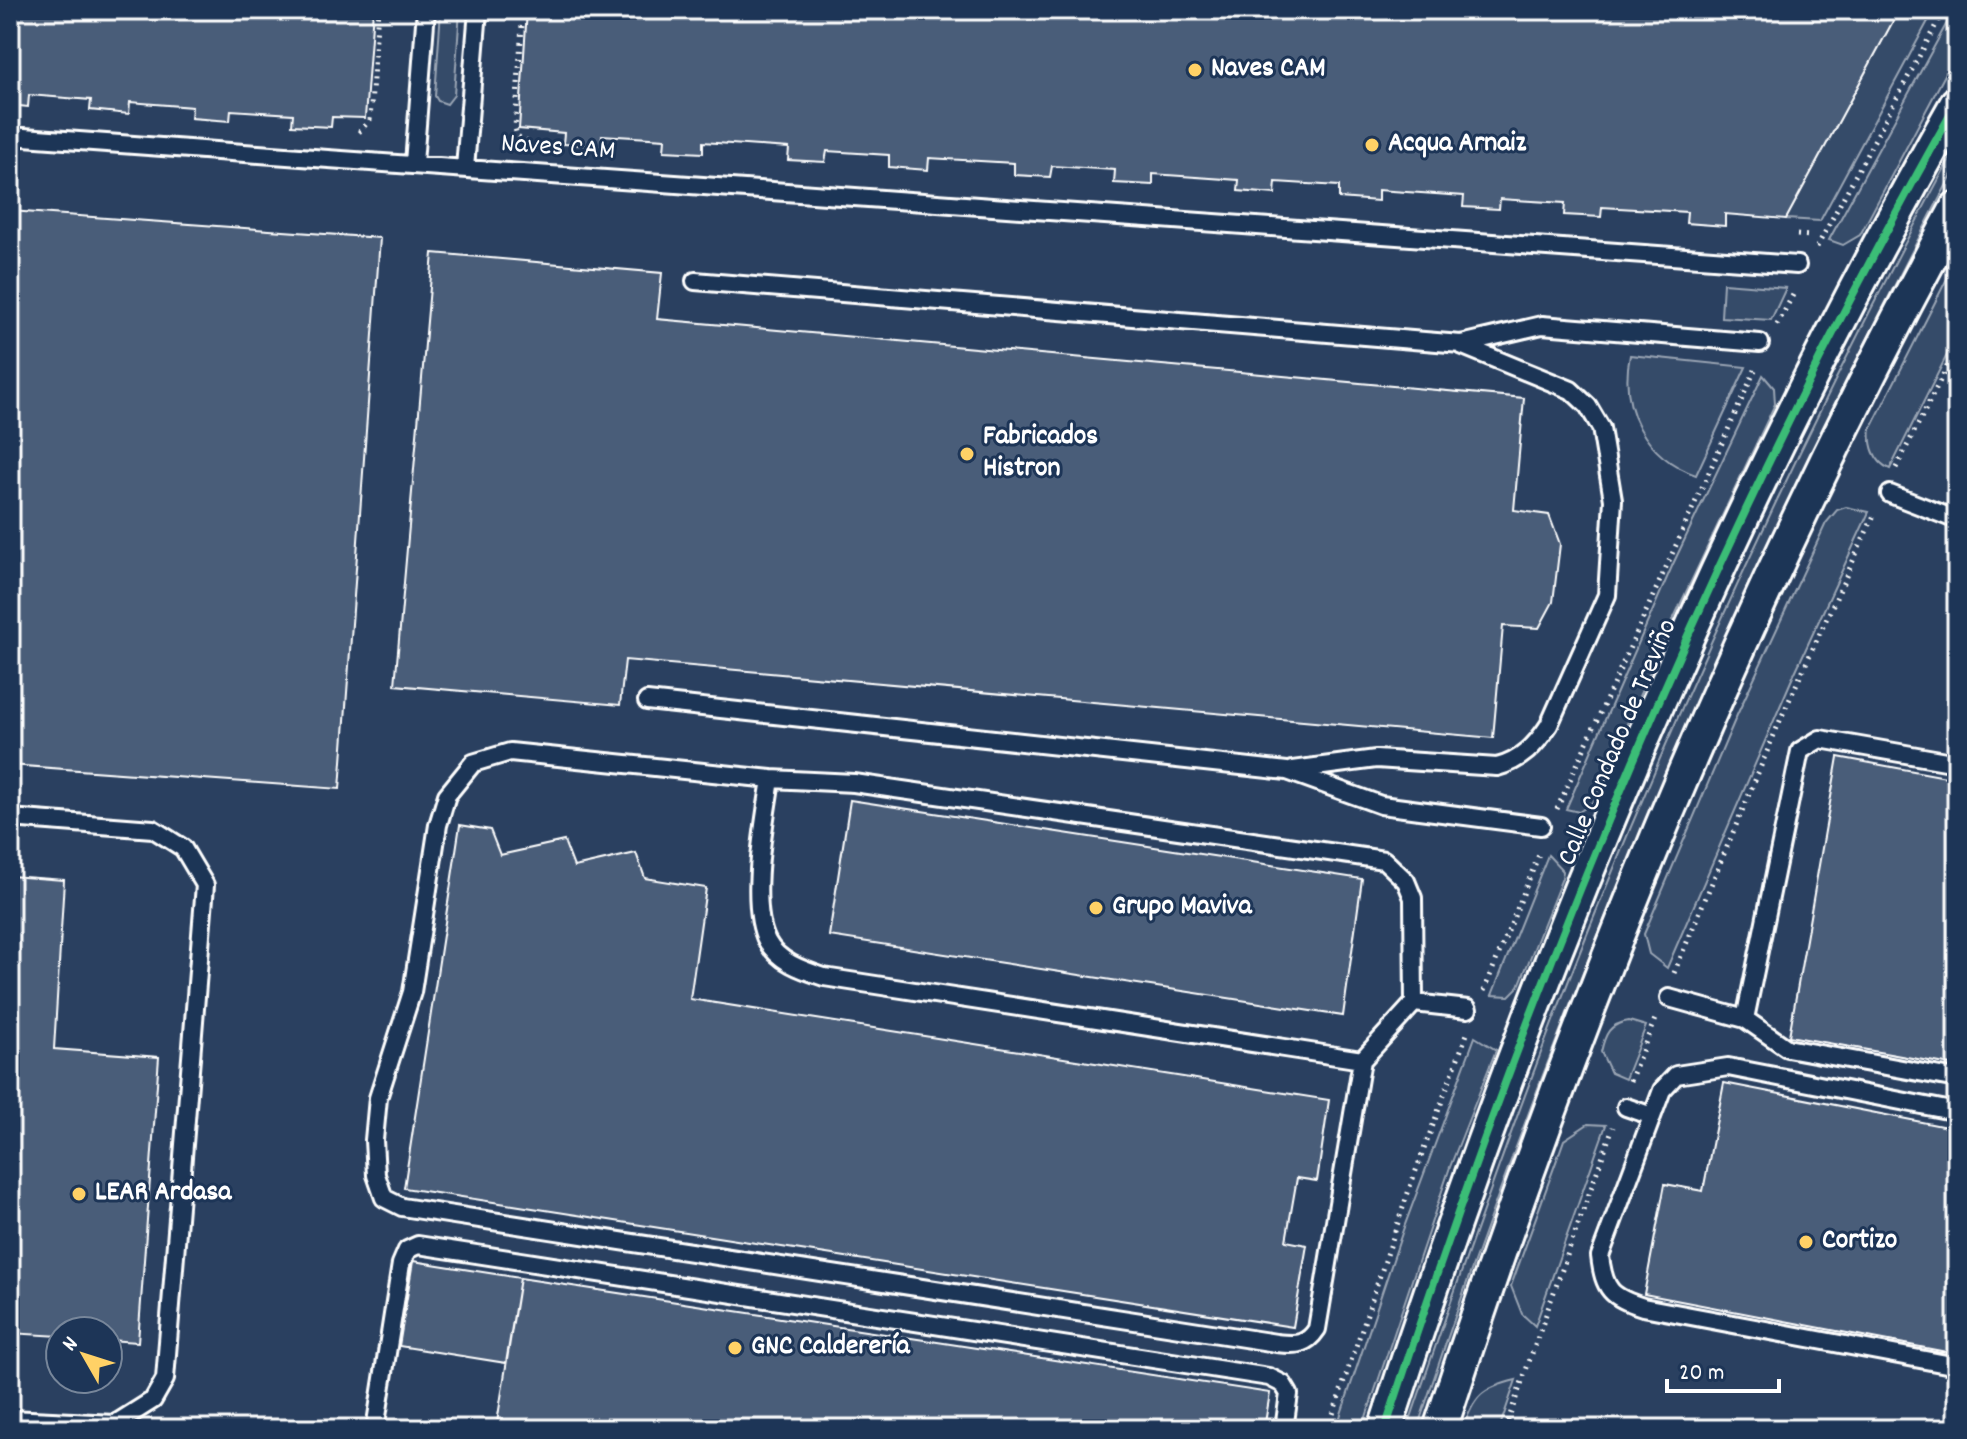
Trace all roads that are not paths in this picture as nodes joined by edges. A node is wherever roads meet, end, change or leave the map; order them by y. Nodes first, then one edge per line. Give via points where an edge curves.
1 (426, 10) edge
2 (478, 10) edge
3 (1957, 103) edge
4 (10, 136) edge
5 (414, 163) junction
6 (465, 168) junction
7 (1957, 208) edge
8 (1803, 267) road end
9 (695, 281) dead end
10 (1760, 343) dead end
11 (1461, 344) junction
12 (1884, 498) road end
13 (1957, 520) edge
14 (647, 701) dead end
15 (1957, 763) edge
16 (1287, 771) junction
17 (771, 779) junction
18 (10, 818) edge
19 (1546, 828) road end
20 (1666, 996) road end
21 (1414, 1003) junction
22 (1468, 1009) dead end
23 (1745, 1019) junction
24 (1362, 1060) junction
25 (1957, 1079) edge
26 (1622, 1106) road end
27 (1957, 1112) edge
28 (1652, 1116) junction
29 (1957, 1366) edge
30 (10, 1419) edge
31 (379, 1429) edge
32 (1284, 1429) edge
33 (1385, 1429) edge
34 (1440, 1429) edge

1 - 5 lane
2 - 6 lane, Naves CAM
3 - 33 street, Calle Condado de Treviño via 1864,276 1679,655 1556,950 1444,1247
4 - 5 lane, Naves CAM
5 - 6 lane, Naves CAM
6 - 8 lane, Naves CAM
7 - 34 street via 1771,580 1637,883 1560,1082
9 - 11 lane
10 - 11 lane via 1542,325
11 - 16 lane via 1571,390 1601,428 1613,500 1607,595 1549,725 1513,764 1376,759
12 - 13 lane
14 - 16 lane
15 - 23 lane via 1820,739 1800,751
16 - 19 lane via 1381,805
17 - 21 lane via 854,783 1384,860 1406,881 1413,898
17 - 24 lane via 757,886 767,941 791,966 824,977
17 - 24 lane via 510,752 473,763 447,795 438,825 412,992 378,1098 376,1175 384,1198 402,1207 1297,1345 1310,1340 1317,1329
18 - 30 lane via 153,829 183,848 205,885 165,1379 153,1400 115,1424
20 - 23 lane
21 - 22 lane
21 - 24 lane
23 - 25 lane via 1787,1048
26 - 28 lane
27 - 28 lane via 1728,1067 1676,1075 1662,1090
28 - 29 lane via 1600,1256 1603,1281 1619,1299
31 - 32 lane via 401,1264 407,1250 418,1245 1269,1377 1289,1394

